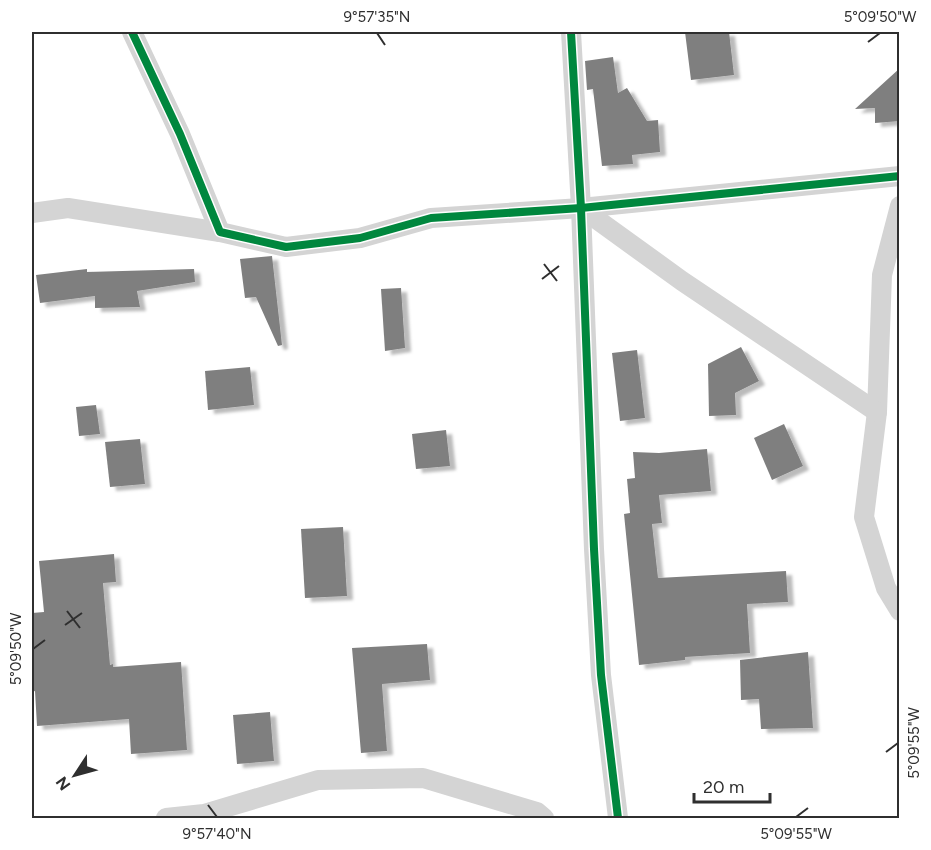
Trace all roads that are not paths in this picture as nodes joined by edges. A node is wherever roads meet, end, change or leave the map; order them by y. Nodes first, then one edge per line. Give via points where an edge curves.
1 (132, 32) edge
2 (571, 32) edge
3 (900, 176) edge
4 (900, 206) edge
5 (581, 208) junction
6 (32, 213) edge
7 (220, 232) junction
8 (877, 412) junction
9 (900, 611) edge
10 (166, 819) edge
11 (544, 819) edge
12 (618, 819) edge

1 - 7 street
2 - 5 street
3 - 5 street
4 - 8 street via 882,275
5 - 7 street via 431,218 360,238 286,247
5 - 8 street
5 - 12 street via 601,675
6 - 7 street via 68,208
8 - 9 street via 864,517 886,588
10 - 11 street via 204,814 318,780 423,778 537,812

